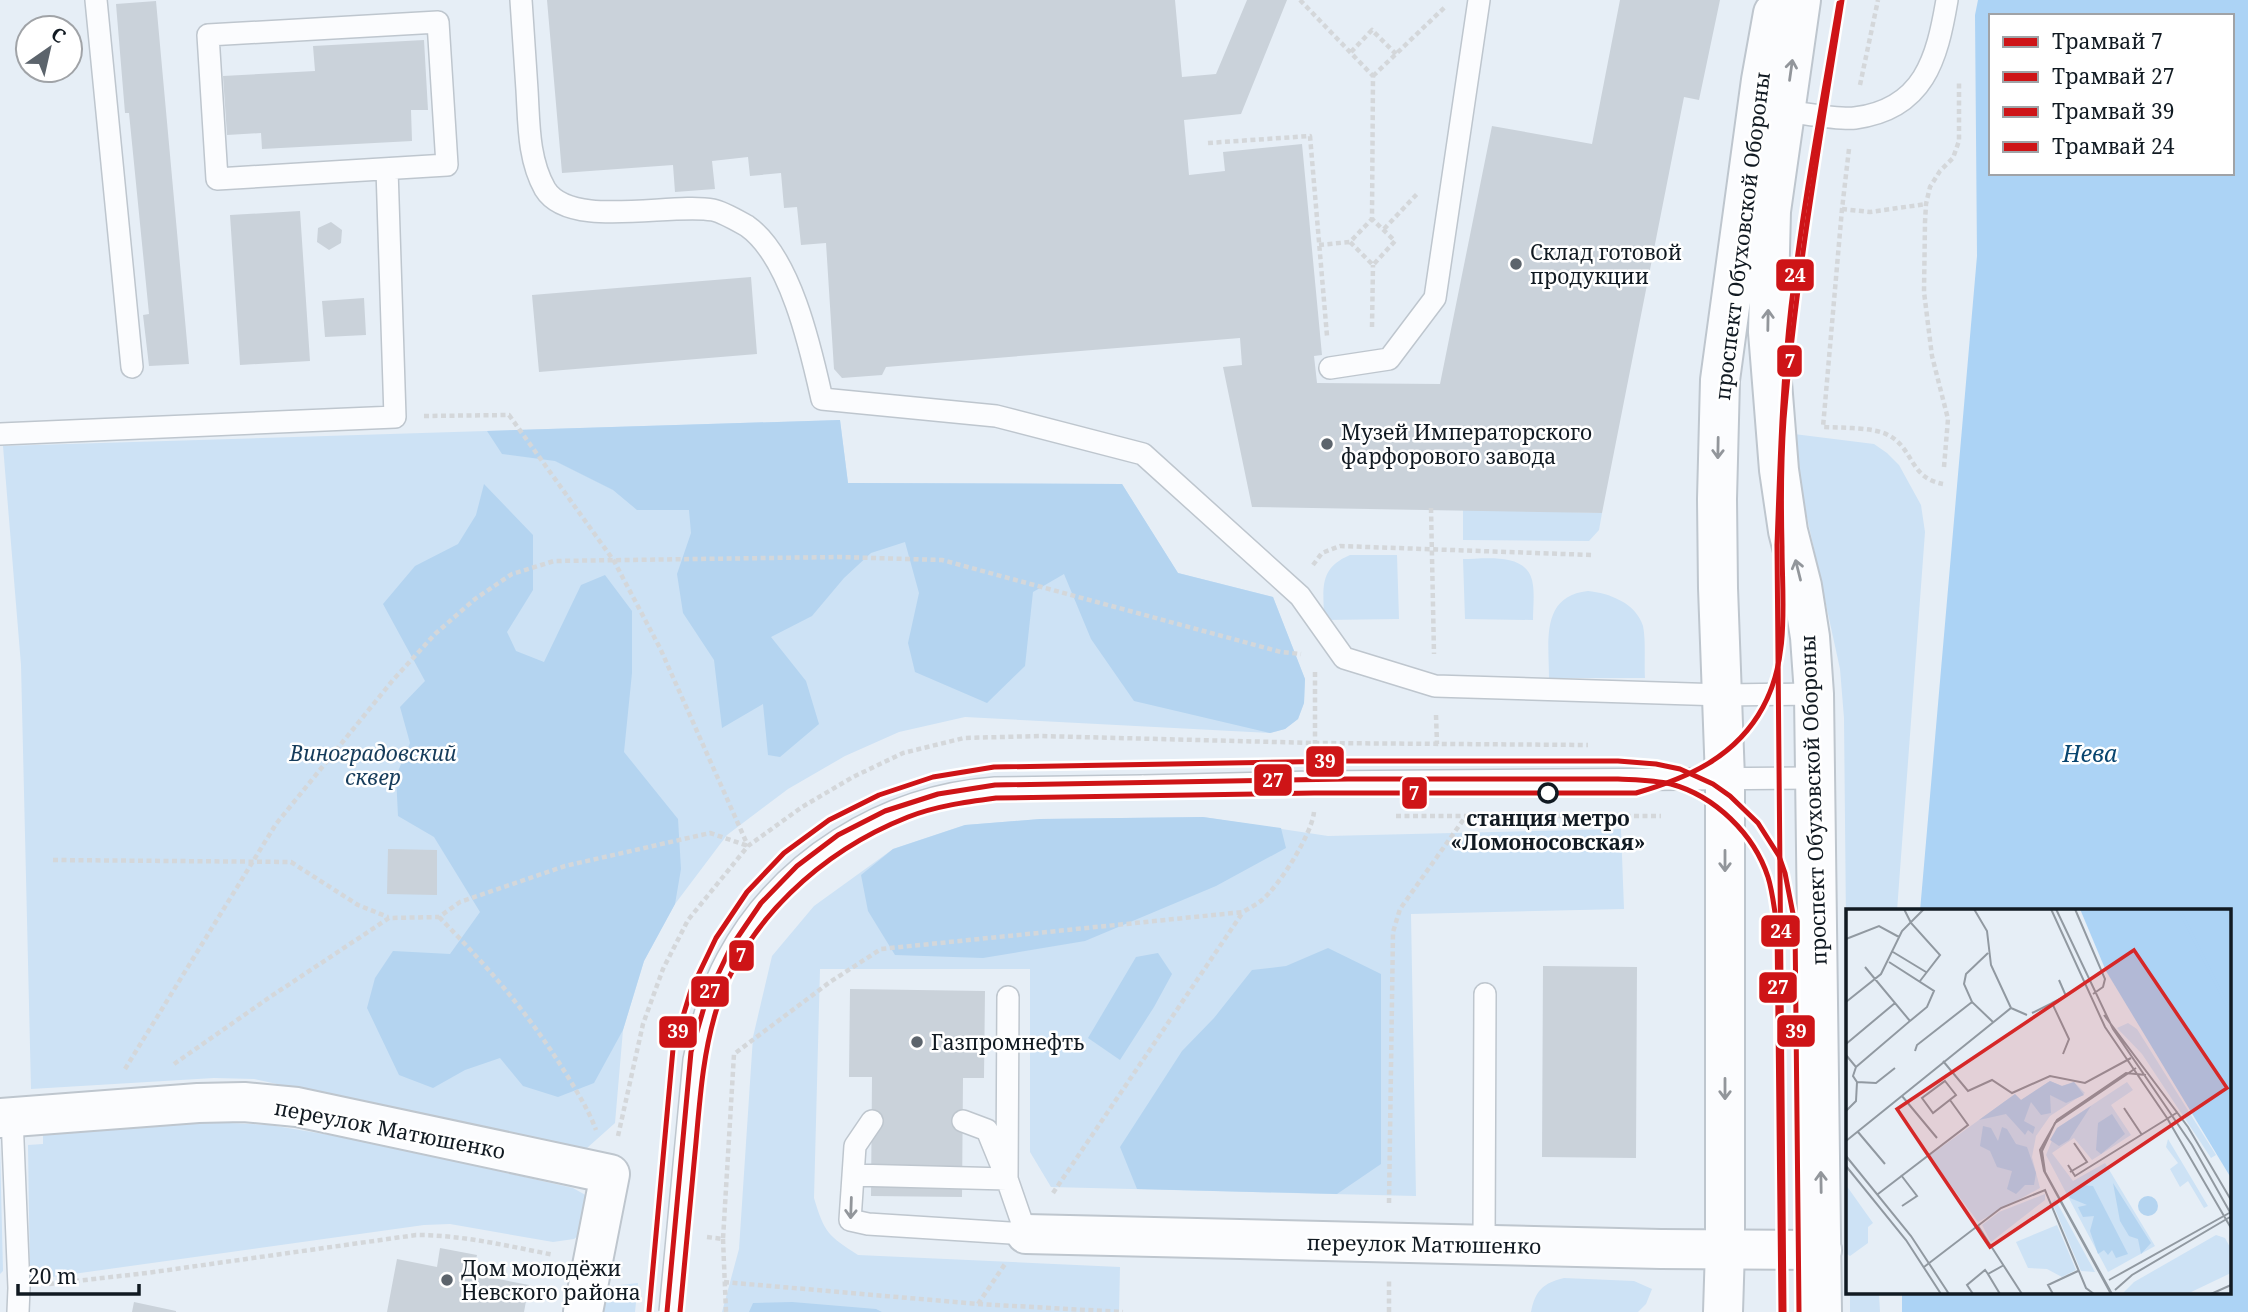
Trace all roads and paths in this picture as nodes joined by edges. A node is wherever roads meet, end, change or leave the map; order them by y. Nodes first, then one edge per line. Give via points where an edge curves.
1 (96, 0) edge
2 (521, 0) edge
3 (1300, 0) edge
4 (1455, 0) edge
5 (1479, 0) edge
6 (1776, 0) edge
7 (1801, 0) edge
8 (1947, 0) edge
9 (1351, 52) junction
10 (1396, 54) junction
11 (1934, 61) junction
12 (1373, 76) junction
13 (1785, 111) junction
14 (1208, 143) dead end
15 (387, 169) junction
16 (1926, 204) junction
17 (1372, 219) junction
18 (1350, 242) junction
19 (1320, 245) junction
20 (1373, 265) junction
21 (1372, 361) junction
22 (132, 367) dead end
23 (1330, 368) joint
24 (396, 417) junction
25 (0, 434) edge
26 (1944, 467) dead end
27 (1943, 484) dead end
28 (1431, 508) dead end
29 (1431, 548) junction
30 (1592, 555) dead end
31 (614, 561) junction
32 (1300, 596) junction
33 (1315, 655) junction
34 (1344, 658) junction
35 (1435, 686) junction
36 (1814, 694) junction
37 (1723, 695) junction
38 (1315, 743) dead end
39 (1437, 744) dead end
40 (1816, 778) junction
41 (1725, 779) junction
42 (1314, 816) dead end
43 (1383, 816) dead end
44 (1466, 816) junction
45 (1661, 816) dead end
46 (53, 860) dead end
47 (252, 862) junction
48 (1243, 912) junction
49 (439, 917) junction
50 (389, 918) junction
51 (1485, 994) dead end
52 (1008, 997) dead end
53 (167, 1069) dead end
54 (111, 1109) junction
55 (6, 1118) edge
56 (872, 1121) dead end
57 (963, 1121) dead end
58 (610, 1174) junction
59 (853, 1175) junction
60 (1007, 1179) junction
61 (1026, 1234) junction
62 (696, 1235) dead end
63 (723, 1239) junction
64 (1389, 1243) junction
65 (1484, 1245) junction
66 (1726, 1250) junction
67 (1822, 1250) junction
68 (594, 1263) junction
69 (724, 1282) junction
70 (19, 1288) junction
71 (962, 1303) junction
72 (978, 1304) junction
73 (18, 1312) edge
74 (583, 1312) edge
75 (670, 1312) edge
76 (726, 1312) edge
77 (961, 1312) edge
78 (1124, 1312) edge
79 (1389, 1312) edge
80 (1723, 1312) edge
81 (1822, 1312) edge

1 - 22 lane
2 - 32 lane via 531,145 547,192 567,207 590,212 715,211 748,227 771,252 791,292 810,343 822,399 996,416 1143,454
3 - 9 path
4 - 10 path
5 - 21 lane via 1435,298 1389,359
6 -> 37 main road, проспект Обуховской Обороны via 1720,380 1718,563
13 -> 7 main road, проспект Обуховской Обороны
8 - 11 lane
9 - 10 path via 1372,30
9 - 12 path
10 - 12 path
11 - 13 lane via 1914,92 1886,111 1853,119
11 - 16 path via 1959,80 1959,141 1953,158 1930,187
12 - 17 path
36 -> 13 main road, проспект Обуховской Обороны via 1810,637 1779,470 1768,332 1772,211
14 - 19 path via 1310,136
15 - 15 lane via 216,179 208,35 438,22 447,165
15 - 24 lane
16 - 26 path via 1924,292 1932,356 1948,419
16 - 27 path via 1870,212 1842,209 1823,427 1880,431 1891,436 1921,475
17 - 18 path
17 - 20 path via 1395,241
18 - 19 path
18 - 20 path
19 - 23 path
20 - 21 path
21 - 23 lane
24 - 25 lane
24 - 31 path via 509,415
28 - 29 path
29 - 30 path
29 - 32 path via 1340,546 1322,553
29 - 35 path
31 - 33 path via 942,560 1281,652
31 - 47 path via 554,561 512,574 475,599 393,680 276,824
31 - 49 path via 660,648 748,846 710,832 565,866 460,902
32 - 34 lane
33 - 34 path
33 - 38 path
34 - 35 lane
35 - 37 lane
35 - 39 path
36 - 37 lane
36 - 40 main road, проспект Обуховской Обороны
37 - 41 main road, проспект Обуховской Обороны
40 - 41 lane
67 -> 40 main road, проспект Обуховской Обороны
41 -> 66 main road, проспект Обуховской Обороны
41 - 75 lane, bridge via 995,788 919,800 886,815 808,860 781,884 726,960 702,1021 694,1060
42 - 48 path via 1279,882
43 - 44 path
44 - 45 path
44 - 64 path via 1400,909 1393,932
46 - 47 path
47 - 50 path via 291,862 358,905
47 - 54 path via 127,1064
48 - 61 path
48 - 63 path via 881,948 734,1054
49 - 50 path
49 - 58 path via 521,1006 556,1057 591,1115
50 - 53 path
51 - 65 lane
52 - 60 lane
54 - 55 main road, переулок Матюшенко
54 - 58 main road, переулок Матюшенко via 244,1102 297,1107
55 - 70 lane
56 - 59 lane via 855,1146
57 - 60 lane via 987,1130
58 - 68 main road
59 - 60 lane
59 -> 61 lane via 850,1220
60 - 61 lane
61 - 64 main road, переулок Матюшенко
61 - 72 path
62 - 63 path
63 - 69 path
64 - 65 main road, переулок Матюшенко
64 - 79 path
65 - 66 main road, переулок Матюшенко
66 - 67 main road, переулок Матюшенко
66 - 80 main road, проспект Обуховской Обороны
67 - 81 main road, проспект Обуховской Обороны
68 - 70 path via 481,1240 416,1236
68 - 74 main road
69 - 71 path
69 - 76 path
70 - 73 lane
71 - 72 path
71 - 77 path
72 - 78 path

